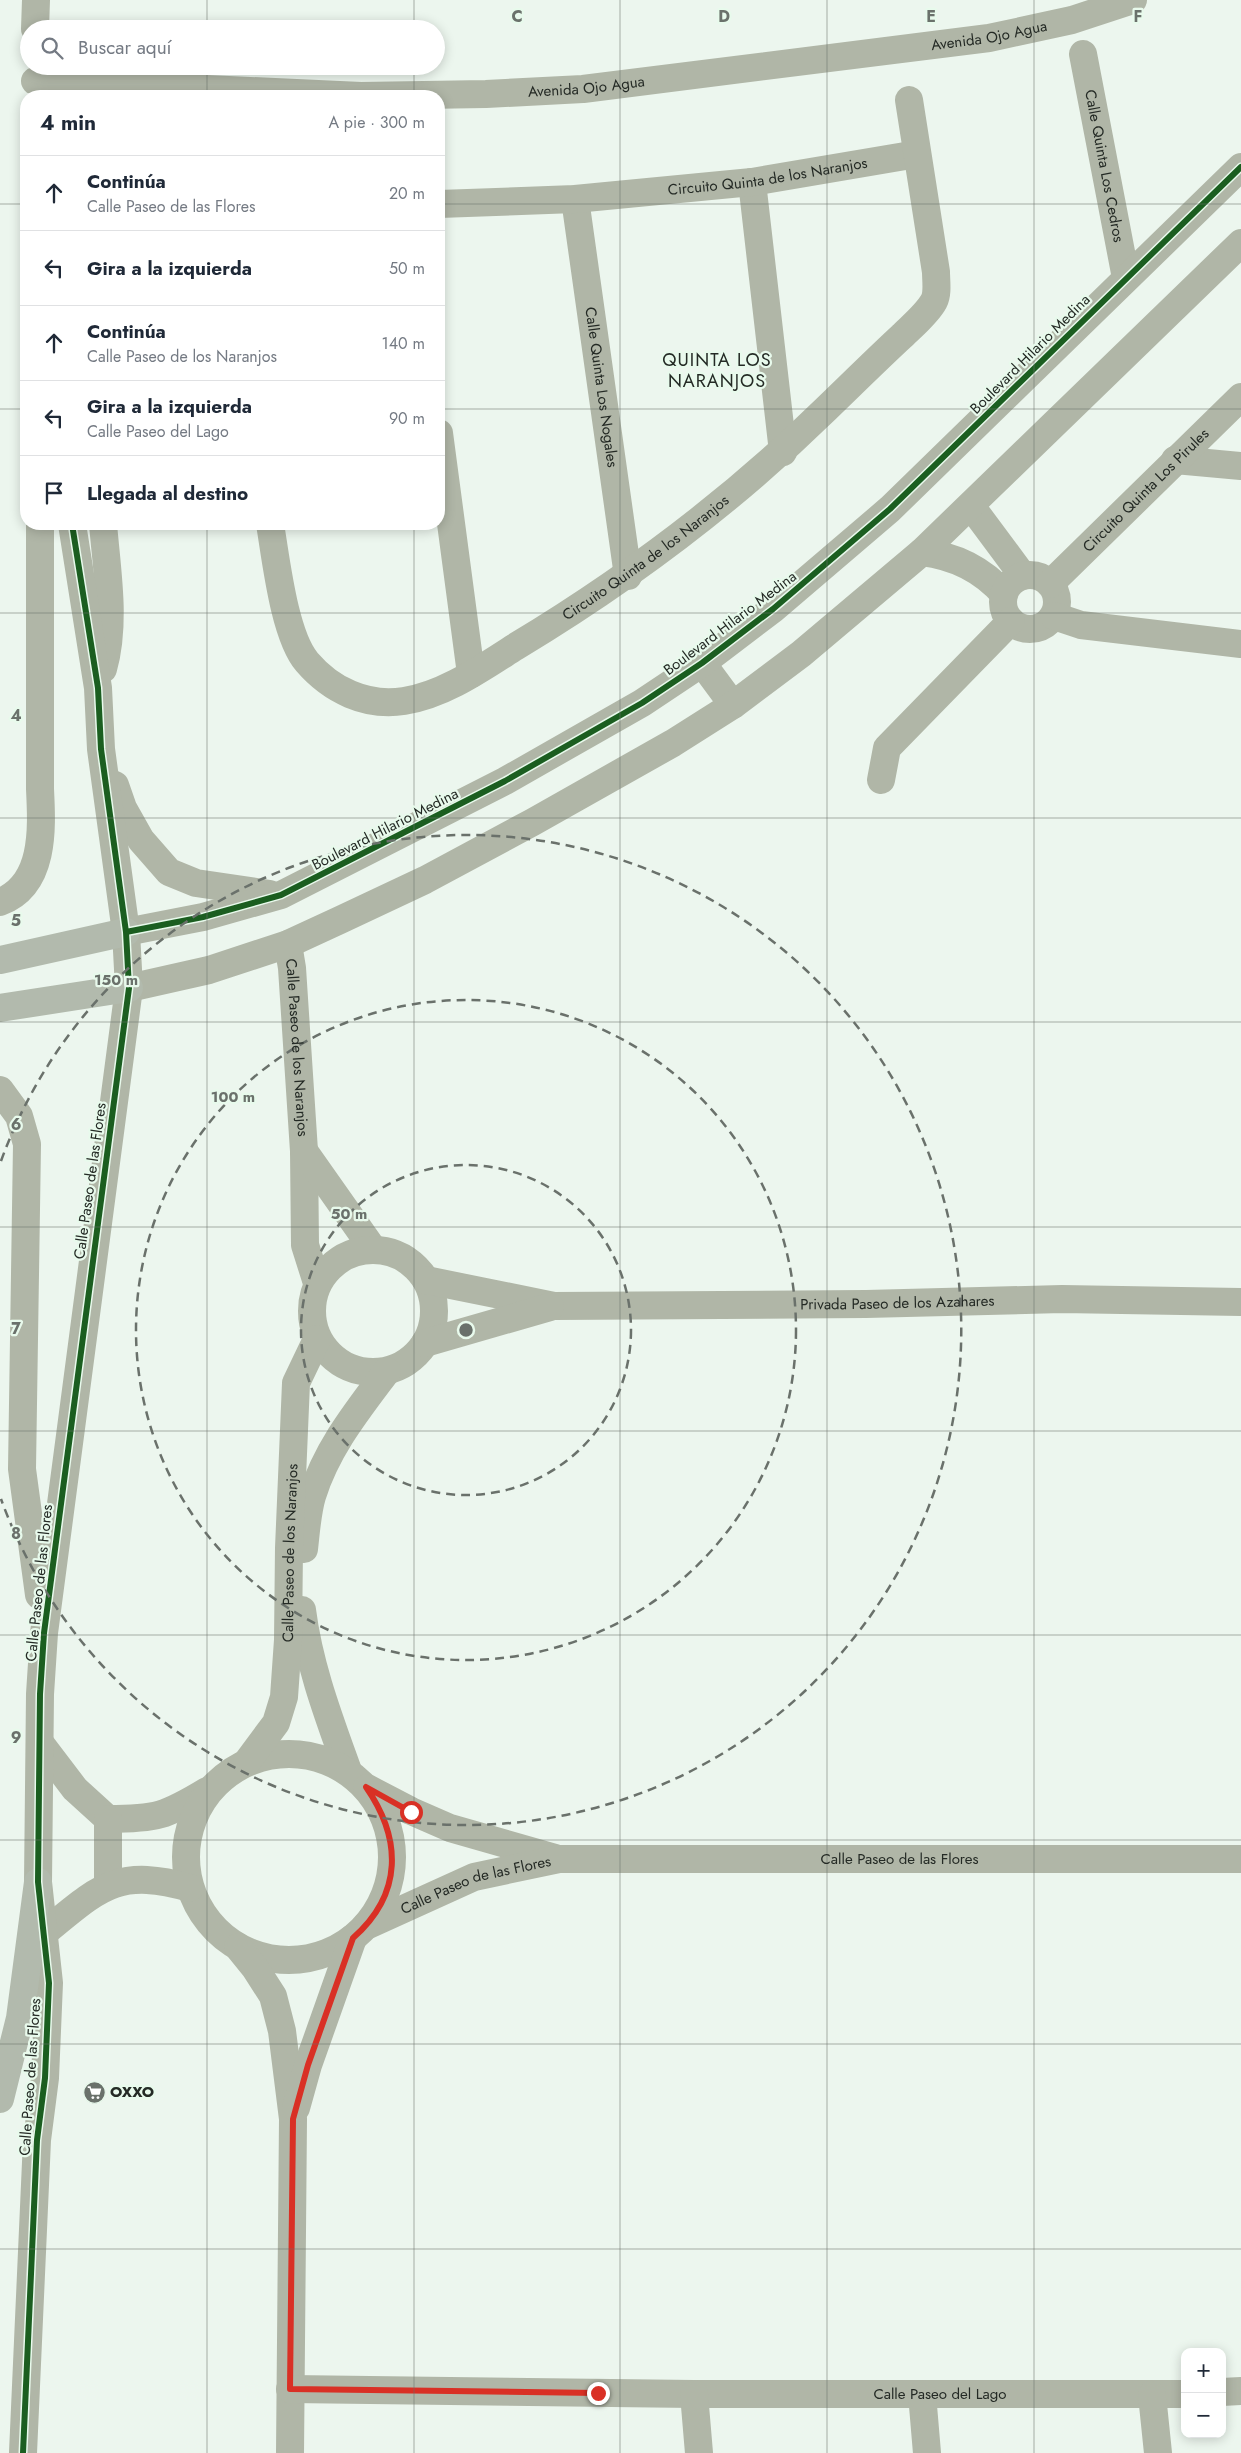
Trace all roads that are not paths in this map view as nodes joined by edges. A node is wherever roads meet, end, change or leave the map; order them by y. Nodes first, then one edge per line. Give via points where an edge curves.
1 (36, 0) edge
2 (1133, 0) edge
3 (35, 20) edge
4 (1083, 54) dead end
5 (35, 81) edge
6 (231, 90) edge
7 (445, 93) edge
8 (909, 100) dead end
9 (917, 154) junction
10 (1239, 173) edge
11 (752, 182) junction
12 (575, 199) junction
13 (445, 204) edge
14 (1241, 243) edge
15 (1126, 278) junction
16 (1241, 397) edge
17 (782, 452) junction
18 (1175, 460) junction
19 (1241, 466) edge
20 (445, 478) edge
21 (970, 506) junction
22 (40, 530) edge
23 (73, 530) edge
24 (103, 530) edge
25 (271, 530) edge
26 (922, 552) junction
27 (628, 576) junction
28 (1050, 584) junction
29 (1014, 585) junction
30 (1054, 616) junction
31 (1011, 622) junction
32 (1241, 644) edge
33 (702, 663) junction
34 (471, 674) junction
35 (98, 688) junction
36 (732, 705) junction
37 (101, 749) junction
38 (881, 780) dead end
39 (281, 895) junction
40 (0, 902) edge
41 (126, 932) junction
42 (288, 944) junction
43 (0, 960) edge
44 (129, 988) junction
45 (0, 1008) edge
46 (0, 1090) edge
47 (304, 1150) junction
48 (373, 1249) junction
49 (426, 1280) junction
50 (317, 1283) junction
51 (1241, 1302) edge
52 (554, 1306) junction
53 (317, 1339) junction
54 (426, 1343) junction
55 (387, 1372) junction
56 (44, 1633) junction
57 (40, 1743) junction
58 (247, 1762) junction
59 (356, 1779) junction
60 (209, 1790) junction
61 (108, 1819) junction
62 (559, 1859) junction
63 (1241, 1859) edge
64 (38, 1882) junction
65 (108, 1885) junction
66 (190, 1888) junction
67 (45, 1932) junction
68 (360, 1932) junction
69 (237, 1946) junction
70 (0, 2098) edge
71 (293, 2119) junction
72 (290, 2389) junction
73 (1241, 2391) edge
74 (1226, 2392) edge
75 (694, 2394) junction
76 (922, 2394) junction
77 (1181, 2394) edge
78 (1152, 2395) junction
79 (23, 2453) edge
80 (290, 2453) edge
81 (699, 2453) edge
82 (927, 2453) edge
83 (1158, 2453) edge

1 - 3 street
2 - 7 street, Avenida Ojo Agua via 1072,20 989,38 582,89
4 - 15 street, Calle Quinta Los Cedros
5 - 6 street, Avenida Ojo Agua
8 - 9 street, Circuito Quinta de los Naranjos
9 - 11 street, Circuito Quinta de los Naranjos
9 - 17 street, Circuito Quinta de los Naranjos via 936,272 935,300
10 - 15 street, Boulevard Hilario Medina
11 - 12 street, Circuito Quinta de los Naranjos
11 - 17 street
12 - 13 street, Circuito Quinta de los Naranjos
12 - 27 street, Calle Quinta Los Nogales
14 - 21 street
15 - 33 street, Boulevard Hilario Medina via 890,508 780,603
16 - 18 street, Circuito Quinta Los Pirules
17 - 27 street, Circuito Quinta de los Naranjos via 706,517
18 - 19 street
18 - 28 street, Circuito Quinta Los Pirules
20 - 34 street
21 - 26 street
21 - 29 street
22 - 40 street via 42,826 38,860 11,898
23 - 35 street
24 - 35 street via 108,650
25 - 34 street, Circuito Quinta de los Naranjos via 290,627 305,660 329,683 353,697 379,702 404,701
26 - 29 street via 960,561 989,578
26 - 36 street via 801,654
27 - 34 street, Circuito Quinta de los Naranjos
28 - 29 street via 1033,575
28 - 30 street via 1056,594
29 - 31 street via 1005,613
30 - 31 street via 1043,626 1029,630
30 - 32 street via 1081,625
31 - 38 street via 887,748
33 - 36 street
33 - 39 street, Boulevard Hilario Medina via 642,702 505,781
35 - 37 street
36 - 42 street via 673,743 533,822 425,880
37 - 39 street via 123,808 141,840 169,872 196,883
37 - 41 street, Calle Paseo de las Flores
39 - 41 street, Boulevard Hilario Medina via 203,917
41 - 43 main road, Boulevard Hilario Medina
41 - 44 street, Calle Paseo de las Flores
42 - 44 street via 209,970
42 - 47 street, Calle Paseo de los Naranjos
44 - 45 main road
44 - 56 street, Calle Paseo de las Flores
46 - 56 street via 19,1116 27,1144 22,1469
47 - 48 street, Calle Paseo de los Naranjos
47 - 50 street, Calle Paseo de los Naranjos via 304,1245
48 - 49 street via 394,1253 412,1264
48 - 50 street via 351,1253 331,1265
49 - 52 street, Privada Paseo de los Azahares
49 - 54 street via 433,1301 433,1323
50 - 53 street via 311,1301
51 - 52 street, Privada Paseo de los Azahares via 1062,1300
52 - 54 street, Privada Paseo de los Azahares
53 - 55 street via 335,1360 360,1372
53 - 58 street, Calle Paseo de los Naranjos via 296,1383 284,1697 276,1724
54 - 55 street via 402,1366
55 - 59 street, Calle Paseo de los Naranjos via 338,1437 324,1463 312,1498 302,1559 301,1599 315,1676
56 - 57 street, Calle Paseo de las Flores
57 - 61 street via 75,1789
57 - 64 street, Calle Paseo de las Flores
58 - 59 street, Calle Paseo de las Flores via 277,1753 308,1755 338,1765
58 - 60 street via 226,1774
59 - 62 street, Calle Paseo de las Flores via 411,1812 450,1828
59 - 68 street, Calle Paseo de los Naranjos via 380,1808 393,1856 381,1906
60 - 61 street via 166,1814 144,1819
60 - 66 street via 192,1820 185,1854
61 - 65 street
62 - 63 street, Calle Paseo de las Flores
62 - 68 street, Calle Paseo de las Flores via 474,1877
64 - 67 street, Calle Paseo de las Flores
64 - 70 main road via 20,2018
65 - 66 street via 146,1879
65 - 67 street
66 - 69 street via 208,1921
67 - 79 street, Calle Paseo de las Flores via 49,1983 45,2078 37,2140
68 - 69 street via 332,1951 308,1959 259,1956
68 - 71 street via 308,2065
69 - 71 street via 256,1968 273,1996 282,2031
71 - 72 street
72 - 75 street, Calle Paseo del Lago
72 - 80 street
73 - 74 street
75 - 76 street, Calle Paseo del Lago
75 - 81 street
76 - 78 street, Calle Paseo del Lago
76 - 82 street
77 - 78 street, Calle Paseo del Lago
78 - 83 street

